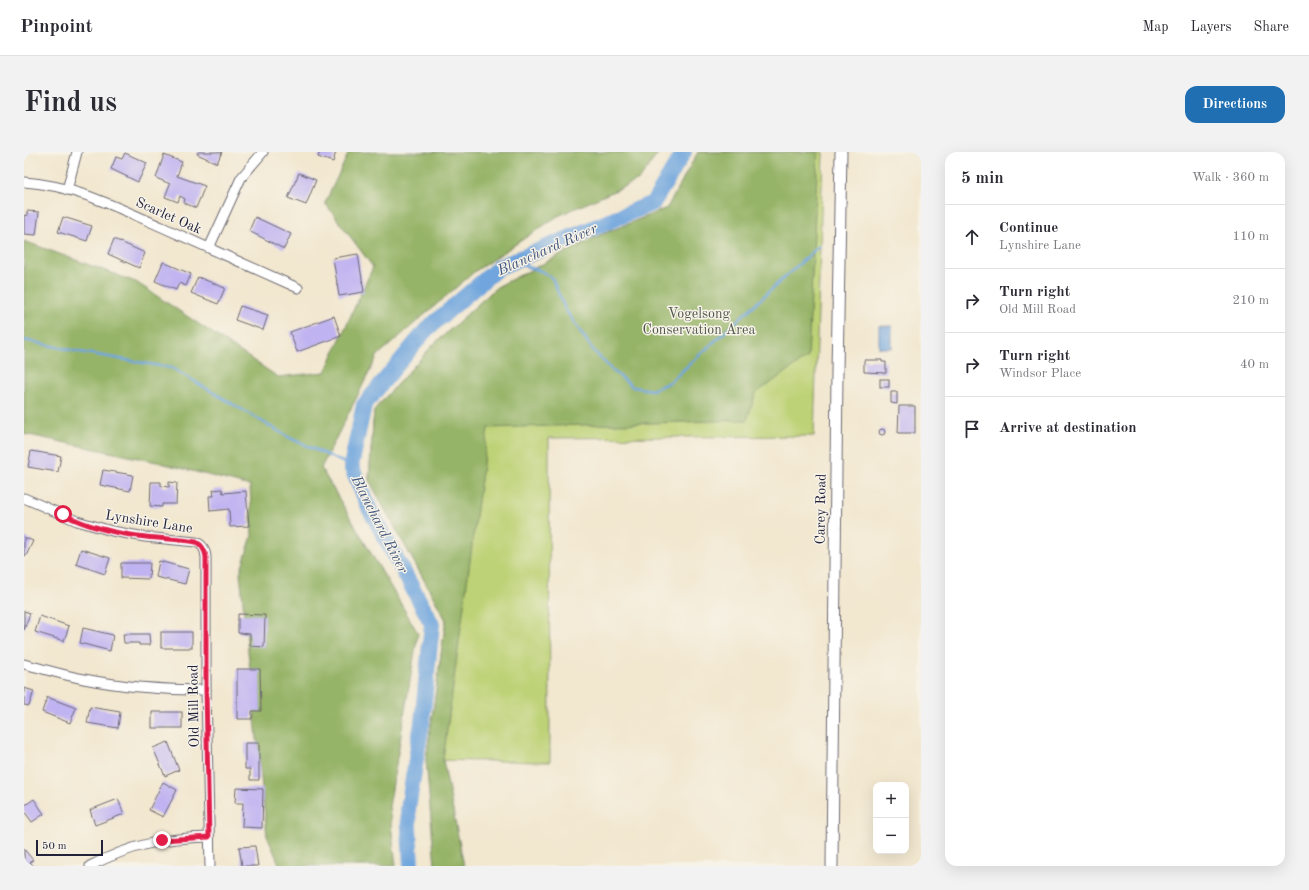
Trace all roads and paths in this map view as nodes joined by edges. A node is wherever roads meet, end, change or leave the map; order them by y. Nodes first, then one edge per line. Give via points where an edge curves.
1 (77, 152) edge
2 (263, 152) edge
3 (841, 152) edge
4 (24, 182) edge
5 (67, 190) junction
6 (208, 248) junction
7 (298, 288) dead end
8 (24, 498) edge
9 (203, 547) joint
10 (24, 664) edge
11 (206, 690) junction
12 (209, 837) junction
13 (90, 866) edge
14 (210, 866) edge
15 (832, 866) edge

1 - 5 street
2 - 6 street via 241,178
3 - 15 main road, Carey Road via 836,372
4 - 5 street, Scarlet Oak
5 - 6 street, Scarlet Oak via 113,206
6 - 7 street, Scarlet Oak
8 - 9 street, Lynshire Lane via 77,521 112,531 196,542
9 - 11 street, Old Mill Road via 206,557
10 - 11 street via 109,684
11 - 12 street, Old Mill Road
12 - 13 street via 149,843 123,850
12 - 14 street, Old Mill Road

